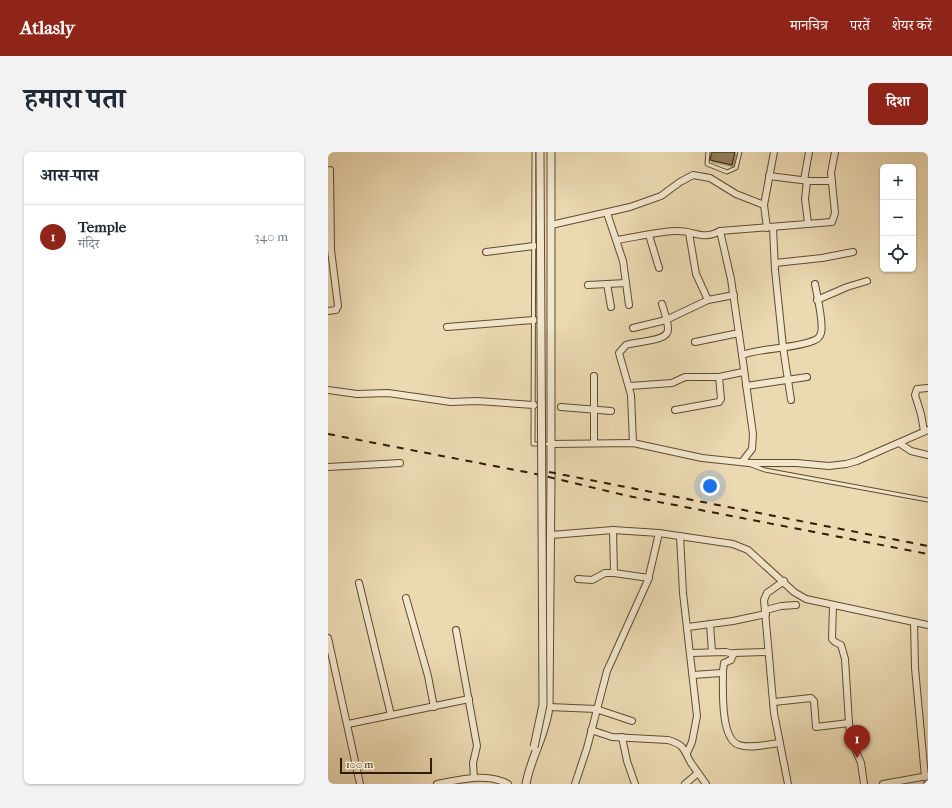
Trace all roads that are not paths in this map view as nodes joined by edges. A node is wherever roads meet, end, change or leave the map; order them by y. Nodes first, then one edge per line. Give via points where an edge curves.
1 (534, 152) edge
2 (540, 152) edge
3 (551, 152) edge
4 (708, 152) edge
5 (740, 152) edge
6 (774, 152) edge
7 (809, 152) edge
8 (835, 152) edge
9 (330, 170) dead end
10 (769, 176) junction
11 (805, 180) junction
12 (832, 181) junction
13 (764, 205) junction
14 (607, 213) junction
15 (808, 223) junction
16 (551, 225) junction
17 (770, 228) junction
18 (720, 231) junction
19 (689, 233) junction
20 (649, 235) junction
21 (617, 240) junction
22 (330, 244) edge
23 (534, 246) junction
24 (486, 252) dead end
25 (853, 252) dead end
26 (775, 263) junction
27 (659, 268) dead end
28 (867, 281) dead end
29 (626, 283) junction
30 (607, 284) junction
31 (815, 284) dead end
32 (588, 286) dead end
33 (734, 295) junction
34 (708, 300) junction
35 (817, 300) junction
36 (662, 304) dead end
37 (628, 305) dead end
38 (611, 307) dead end
39 (328, 311) edge
40 (534, 320) junction
41 (666, 320) junction
42 (447, 327) dead end
43 (633, 328) dead end
44 (739, 333) junction
45 (695, 342) dead end
46 (783, 347) junction
47 (742, 355) junction
48 (744, 372) junction
49 (594, 376) dead end
50 (719, 377) junction
51 (807, 377) dead end
52 (788, 380) junction
53 (629, 386) junction
54 (746, 386) junction
55 (928, 388) edge
56 (328, 390) edge
57 (791, 400) dead end
58 (534, 405) junction
59 (561, 407) dead end
60 (594, 409) junction
61 (675, 410) dead end
62 (611, 411) dead end
63 (926, 430) edge
64 (594, 443) junction
65 (633, 443) junction
66 (899, 443) junction
67 (551, 444) junction
68 (928, 455) edge
69 (400, 463) dead end
70 (744, 463) junction
71 (328, 467) edge
72 (928, 500) edge
73 (613, 530) junction
74 (659, 533) junction
75 (551, 535) junction
76 (680, 536) junction
77 (614, 573) junction
78 (649, 578) junction
79 (578, 579) dead end
80 (784, 581) junction
81 (359, 583) dead end
82 (406, 598) dead end
83 (796, 605) dead end
84 (833, 605) junction
85 (766, 612) junction
86 (914, 622) junction
87 (710, 624) junction
88 (928, 625) edge
89 (688, 627) junction
90 (456, 630) dead end
91 (328, 638) edge
92 (712, 652) junction
93 (768, 652) junction
94 (691, 653) junction
95 (733, 654) junction
96 (331, 663) edge
97 (723, 671) junction
98 (693, 675) junction
99 (469, 699) junction
100 (774, 702) junction
101 (434, 706) junction
102 (549, 707) junction
103 (596, 710) junction
104 (391, 715) junction
105 (632, 721) dead end
106 (849, 723) junction
107 (348, 724) junction
108 (591, 730) junction
109 (622, 738) junction
110 (780, 743) junction
111 (687, 753) junction
112 (530, 764) junction
113 (698, 773) junction
114 (926, 776) edge
115 (474, 778) junction
116 (360, 784) edge
117 (437, 784) edge
118 (508, 784) edge
119 (526, 784) edge
120 (575, 784) edge
121 (635, 784) edge
122 (685, 784) edge
123 (706, 784) edge
124 (788, 784) edge
125 (864, 784) edge
126 (883, 784) edge

1 - 23 lane
2 - 112 street, bridge via 543,705
3 - 16 street
4 - 5 lane via 707,164 727,172 736,168
6 - 10 street
7 - 11 street
8 - 12 street
9 - 22 street
10 - 11 street
10 - 13 street
11 - 12 street
11 - 15 street
12 - 15 street via 834,220
13 - 14 street via 736,194 710,178 693,175 661,196
13 - 17 street
14 - 16 street
14 - 21 street
15 - 17 street
16 - 67 street
17 - 18 street
17 - 26 street
18 - 19 street via 706,236
18 - 33 street
19 - 20 street via 677,231
19 - 34 street via 695,271
20 - 21 street
20 - 27 street
21 - 29 street
22 - 39 street via 338,306 336,310
23 - 24 street
23 - 40 lane
25 - 26 street
26 - 46 street
28 - 35 street
29 - 30 street
29 - 37 street
30 - 32 street
30 - 38 street
31 - 35 street
33 - 34 street
33 - 44 street
34 - 41 street
35 - 46 street via 822,328 819,337
36 - 41 street
40 - 42 street
40 - 58 lane
41 - 43 street
41 - 53 street via 668,333 661,338 631,343 619,353
44 - 45 street
44 - 47 street
46 - 47 street via 755,350
46 - 52 street
47 - 48 street
48 - 50 street
48 - 54 street
49 - 60 street
50 - 53 street via 685,377 672,383
50 - 61 street via 719,402
51 - 52 street
52 - 54 street
52 - 57 street
53 - 65 street
54 - 70 street via 753,443
55 - 63 street via 919,388 915,392
56 - 58 street via 357,394 388,393 446,401
58 - 67 lane via 534,444
59 - 60 street
60 - 62 street
60 - 64 street
63 - 66 street
64 - 65 street
64 - 67 street
65 - 70 street via 702,458
66 - 68 street via 911,451
66 - 70 street via 857,461 837,466
67 - 75 street
69 - 71 street
70 - 72 lane via 773,471
73 - 74 street
73 - 75 street
73 - 77 street
74 - 76 street
74 - 78 street
75 - 102 street
76 - 80 street via 740,546
76 - 89 street
77 - 78 street
77 - 79 street via 603,574 593,580
78 - 103 street via 607,671
80 - 84 street via 794,592 806,598
80 - 85 street via 765,595
81 - 104 street
82 - 101 street
83 - 85 street via 781,606
84 - 86 street
84 - 106 street via 832,639 841,646 845,659
85 - 87 street via 740,620
85 - 93 street
86 - 88 street
86 - 114 street via 915,668
87 - 89 street
87 - 92 street
89 - 94 street
90 - 99 street
91 - 96 street
92 - 94 street
92 - 95 street
93 - 95 street
93 - 100 street
94 - 98 street
95 - 97 street via 731,660 724,663
96 - 107 street
97 - 98 street via 718,674
97 - 110 street via 723,708 731,739 742,746
98 - 111 street via 697,716
99 - 101 street
99 - 115 street via 477,746 473,763
100 - 106 street via 811,698 814,701 816,727
100 - 110 street
101 - 104 street
102 - 103 street
102 - 112 street via 547,725
103 - 105 street
103 - 108 street
104 - 107 street
106 - 125 street via 851,739 861,763
107 - 116 street
108 - 109 street via 606,736
108 - 120 street
109 - 111 street via 668,740 681,745
109 - 121 street
110 - 124 street
111 - 113 street
112 - 119 street
113 - 122 street
113 - 123 street
114 - 126 street
115 - 117 street
115 - 118 street via 489,778

